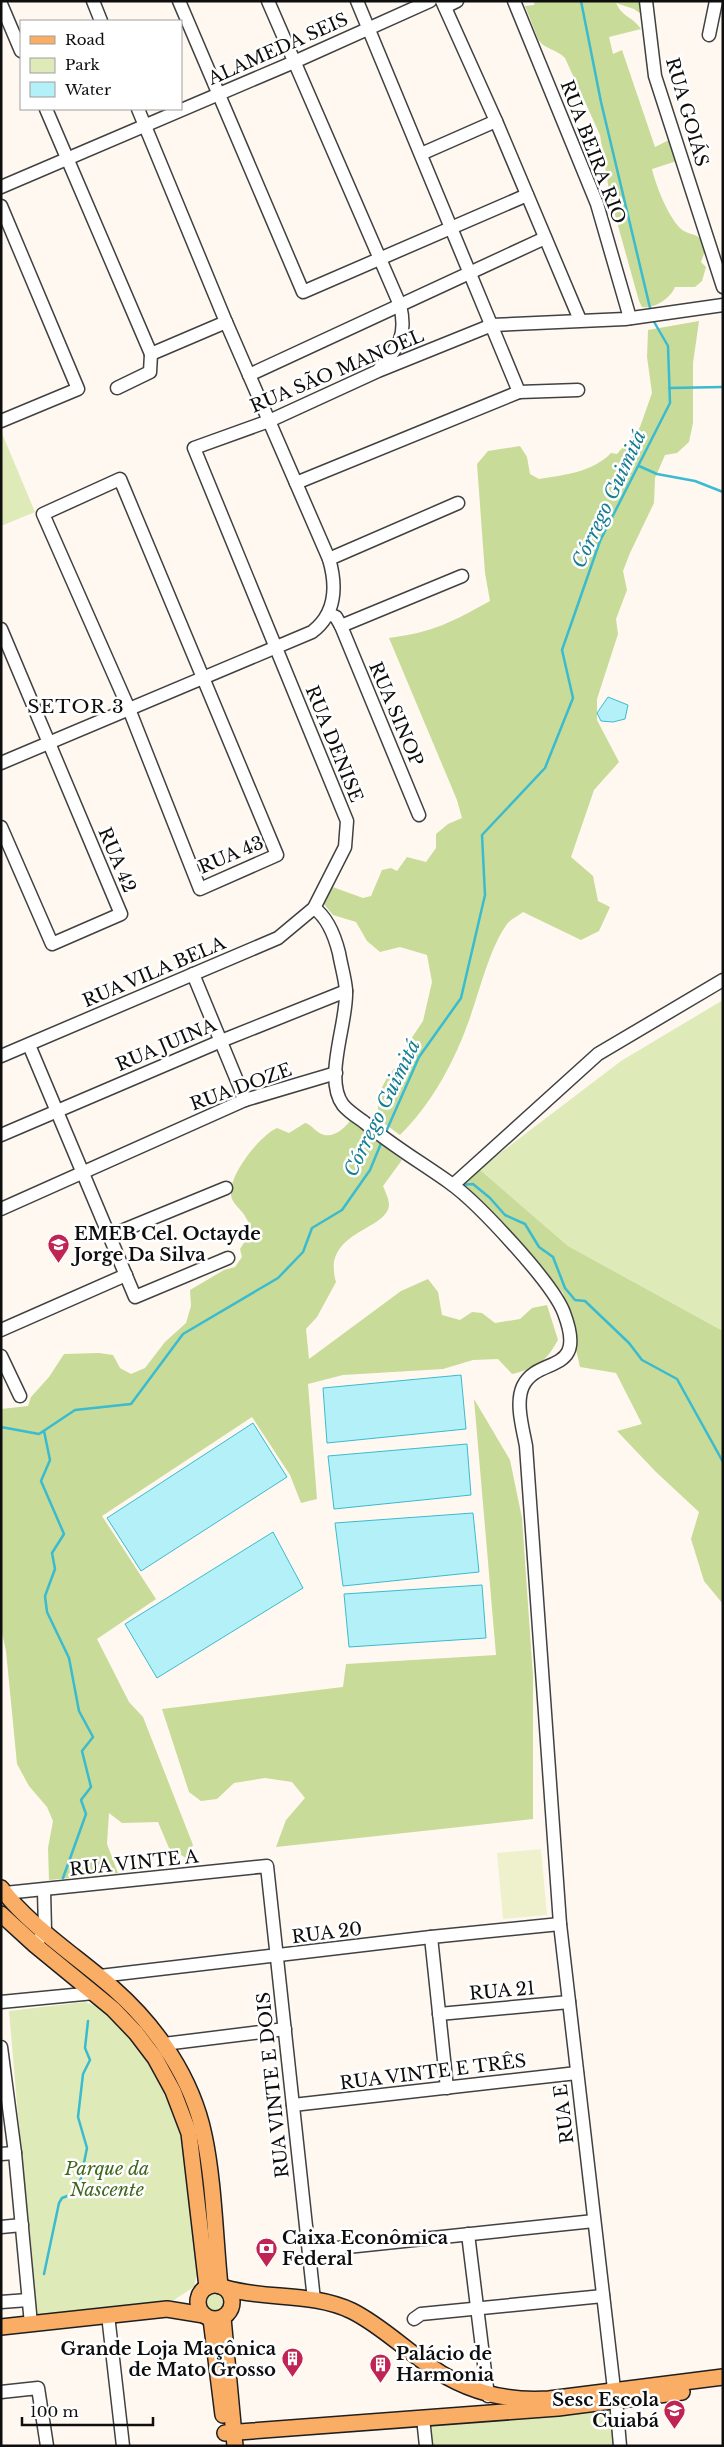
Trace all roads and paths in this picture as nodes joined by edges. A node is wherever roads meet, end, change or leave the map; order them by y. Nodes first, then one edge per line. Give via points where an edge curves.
1 (93, 1) edge
2 (178, 1) edge
3 (268, 1) edge
4 (357, 1) edge
5 (430, 1) edge
6 (457, 1) edge
7 (514, 1) edge
8 (646, 1) edge
9 (716, 1) edge
10 (1, 4) edge
11 (443, 4) edge
12 (101, 20) edge
13 (368, 29) junction
14 (709, 35) dead end
15 (20, 49) edge
16 (294, 62) junction
17 (218, 95) junction
18 (46, 110) edge
19 (138, 110) edge
20 (496, 121) junction
21 (145, 126) junction
22 (421, 154) junction
23 (68, 159) junction
24 (1, 188) edge
25 (527, 195) junction
26 (1, 206) edge
27 (452, 227) junction
28 (545, 238) junction
29 (378, 259) junction
30 (470, 271) junction
31 (723, 287) edge
32 (400, 305) junction
33 (723, 305) edge
34 (630, 318) junction
35 (580, 320) junction
36 (226, 322) junction
37 (492, 325) junction
38 (151, 354) junction
39 (378, 371) junction
40 (249, 375) junction
41 (117, 388) dead end
42 (578, 390) dead end
43 (519, 392) junction
44 (1, 421) edge
45 (269, 421) junction
46 (194, 448) joint
47 (296, 483) junction
48 (458, 504) dead end
49 (329, 559) junction
50 (462, 576) dead end
51 (329, 614) junction
52 (340, 626) junction
53 (1, 629) edge
54 (275, 648) junction
55 (202, 678) junction
56 (129, 709) junction
57 (49, 743) junction
58 (1, 763) edge
59 (419, 816) dead end
60 (1, 827) edge
61 (314, 908) junction
62 (194, 974) junction
63 (723, 980) edge
64 (346, 991) junction
65 (221, 1041) junction
66 (29, 1045) junction
67 (1, 1056) edge
68 (336, 1073) junction
69 (245, 1100) junction
70 (57, 1110) junction
71 (1, 1135) edge
72 (82, 1172) junction
73 (453, 1185) junction
74 (226, 1188) dead end
75 (1, 1209) edge
76 (109, 1236) junction
77 (228, 1258) dead end
78 (126, 1276) junction
79 (1, 1330) edge
80 (1, 1356) edge
81 (6, 1378) edge
82 (20, 1396) dead end
83 (267, 1866) joint
84 (44, 1890) junction
85 (3, 1891) edge
86 (2, 1917) edge
87 (560, 1924) junction
88 (45, 1931) junction
89 (430, 1937) junction
90 (35, 1945) junction
91 (277, 1956) junction
92 (100, 1976) junction
93 (94, 1993) junction
94 (1, 2002) edge
95 (569, 2002) junction
96 (439, 2014) junction
97 (285, 2029) junction
98 (164, 2044) junction
99 (1, 2047) edge
100 (577, 2072) junction
101 (3, 2076) edge
102 (447, 2088) junction
103 (293, 2105) junction
104 (15, 2153) junction
105 (1, 2154) edge
106 (594, 2221) junction
107 (22, 2225) junction
108 (1, 2227) edge
109 (468, 2234) junction
110 (309, 2251) junction
111 (213, 2288) junction
112 (603, 2296) junction
113 (28, 2300) junction
114 (314, 2300) junction
115 (1, 2302) edge
116 (167, 2309) junction
117 (478, 2309) junction
118 (108, 2315) junction
119 (213, 2318) junction
120 (414, 2320) dead end
121 (31, 2324) junction
122 (1, 2327) edge
123 (723, 2377) edge
124 (723, 2387) edge
125 (1, 2392) edge
126 (615, 2395) junction
127 (488, 2396) junction
128 (423, 2418) junction
129 (230, 2440) edge
130 (47, 2446) edge
131 (123, 2446) edge
132 (426, 2446) edge
133 (620, 2446) edge

1 - 12 street
2 - 17 street
3 - 16 street
4 - 13 street
5 - 13 street, ALAMEDA SEIS
6 - 11 street
7 - 34 street, RUA BEIRA RIO via 597,204
8 - 31 street, RUA GOIÁS via 655,76
9 - 14 street
10 - 15 street
11 - 20 street
13 - 16 street, ALAMEDA SEIS
13 - 22 street
16 - 17 street, ALAMEDA SEIS
16 - 29 street
17 - 21 street, ALAMEDA SEIS
17 - 29 street via 303,292
18 - 23 street
19 - 21 street
20 - 22 street
20 - 25 street
21 - 23 street, ALAMEDA SEIS
21 - 36 street
22 - 27 street
23 - 24 street, ALAMEDA SEIS
23 - 38 street
25 - 27 street
25 - 28 street
26 - 44 street via 78,389
27 - 29 street
27 - 30 street
28 - 30 street
28 - 35 street
29 - 32 street
30 - 32 street
30 - 37 street
32 - 39 street via 404,323 400,341
32 - 40 street
33 - 34 street, RUA SÃO MANOEL
34 - 35 street, RUA SÃO MANOEL
35 - 37 street, RUA SÃO MANOEL
36 - 38 street
36 - 40 street
37 - 39 street, RUA SÃO MANOEL
37 - 43 street
38 - 41 street via 150,372
39 - 45 street, RUA SÃO MANOEL
40 - 45 street
42 - 43 street
43 - 47 street
45 - 46 street, RUA SÃO MANOEL
45 - 47 street
46 - 54 street, RUA DENISE
47 - 49 street
48 - 49 street
49 - 51 street via 334,583
50 - 52 street
51 - 52 street, RUA SINOP via 336,617
51 - 54 street via 312,632
52 - 59 street, RUA SINOP
53 - 57 street
54 - 55 street
54 - 61 street, RUA DENISE via 346,821 345,847
55 - 56 street
55 - 56 street, RUA 43 via 277,855 200,889
55 - 56 street via 120,480 43,514
56 - 57 street
57 - 58 street
57 - 60 street, RUA 42 via 121,914 52,944
61 - 62 street, RUA VILA BELA via 278,938
61 - 64 street via 323,914 337,943
62 - 65 street
62 - 66 street, RUA VILA BELA
63 - 73 street via 598,1054
64 - 65 street, RUA JUINA
64 - 68 street
65 - 69 street
65 - 70 street, RUA JUINA
66 - 67 street, RUA VILA BELA
66 - 70 street
68 - 69 street, RUA DOZE
68 - 73 street, RUA E via 336,1092 344,1106
69 - 72 street, RUA DOZE
70 - 71 street, RUA JUINA
70 - 72 street
72 - 75 street, RUA DOZE
72 - 76 street
73 - 87 street, RUA E via 548,1286 565,1314 571,1342 567,1355 529,1377 522,1388 520,1406
74 - 76 street
76 - 78 street
77 - 78 street via 135,1297
78 - 79 street
80 - 81 street
81 - 82 street
83 - 84 street, RUA VINTE A
83 - 91 street, RUA VINTE E DOIS
84 - 85 street, RUA VINTE A
84 - 88 street
85 - 88 main road
86 - 90 main road
87 - 89 street, RUA 20
87 - 95 street, RUA E
88 - 90 street
88 - 92 main road
89 - 91 street, RUA 20
89 - 96 street
90 - 93 main road
91 - 92 street, RUA 20
91 - 97 street, RUA VINTE E DOIS
92 - 98 main road via 128,2001
93 - 94 street
93 - 111 main road via 113,2009 155,2058 183,2114 192,2151
95 - 96 street, RUA 21
95 - 100 street, RUA E
96 - 102 street
97 - 98 street
97 - 103 street, RUA VINTE E DOIS
98 - 111 main road via 182,2075 204,2134
99 - 101 street
100 - 102 street, RUA VINTE E TRÊS
100 - 106 street, RUA E
101 - 104 street
102 - 103 street, RUA VINTE E TRÊS
103 - 110 street, RUA VINTE E DOIS
104 - 105 street
104 - 107 street
106 - 109 street
106 - 112 street, RUA E
107 - 108 street
107 - 113 street
109 - 110 street
109 - 117 street
110 - 114 street, RUA VINTE E DOIS
111 - 114 main road
111 - 116 main road
111 - 119 main road via 198,2305
111 - 119 main road via 231,2296 232,2306
112 - 117 street
112 - 126 street, RUA E
113 - 115 street
113 - 121 street
114 - 127 main road via 352,2311 450,2379
116 - 118 main road
116 - 119 main road
117 - 120 street via 422,2314
117 - 127 street
118 - 121 main road
118 - 131 street
119 - 129 main road
121 - 122 main road
123 - 126 main road
124 - 126 main road
125 - 130 street via 38,2388
126 - 127 main road via 528,2401
126 - 128 main road via 558,2408
126 - 133 street, RUA E
128 - 129 main road
128 - 132 street

